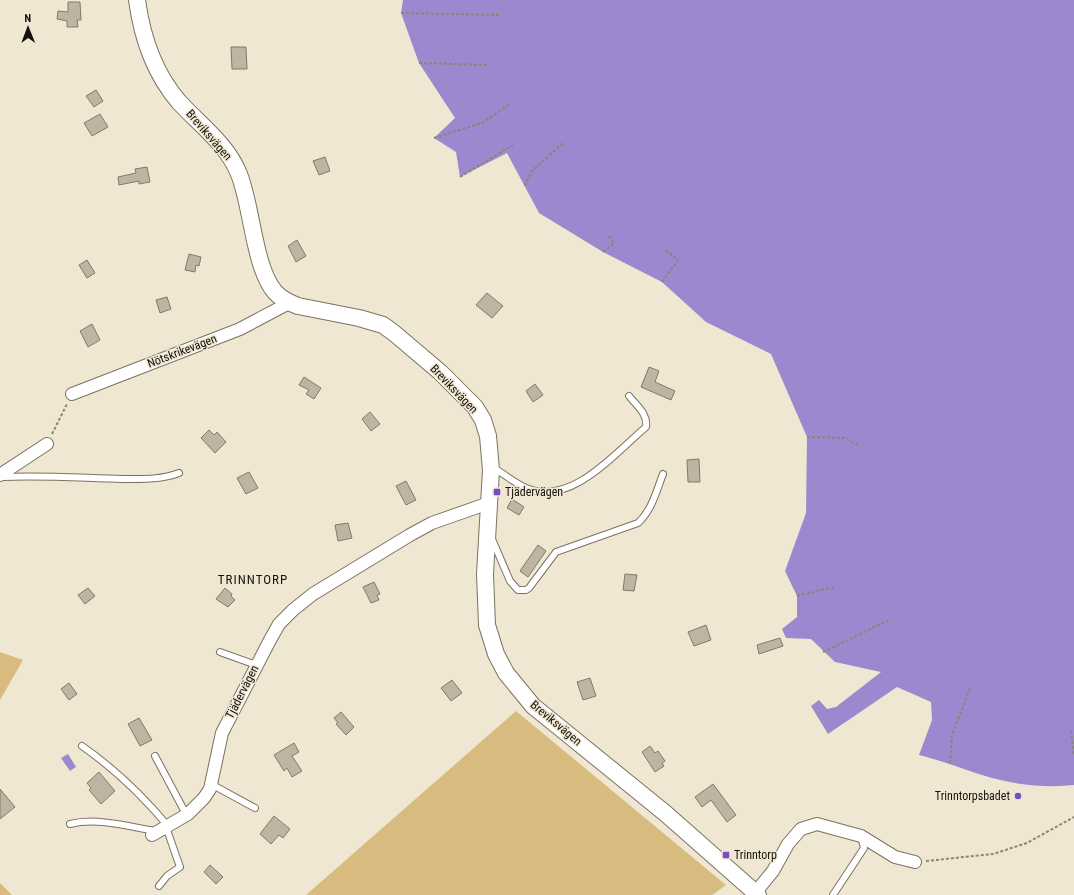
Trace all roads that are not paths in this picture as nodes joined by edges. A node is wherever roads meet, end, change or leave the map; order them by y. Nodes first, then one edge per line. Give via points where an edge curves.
1 (137, 0) edge
2 (289, 302) junction
3 (72, 394) road end
4 (629, 396) dead end
5 (47, 444) road end
6 (491, 466) junction
7 (179, 473) dead end
8 (663, 474) dead end
9 (0, 476) edge
10 (489, 503) junction
11 (487, 528) junction
12 (220, 652) dead end
13 (256, 665) junction
14 (82, 746) dead end
15 (155, 756) dead end
16 (211, 784) junction
17 (255, 808) dead end
18 (186, 814) junction
19 (70, 824) dead end
20 (161, 830) junction
21 (861, 836) junction
22 (915, 862) road end
23 (159, 886) dead end
24 (756, 894) edge
25 (833, 895) edge

1 - 2 main road, Breviksvägen via 145,41 159,74 179,102 215,138 234,164 245,194 265,276 276,293
2 - 3 street, Nötskrikevägen via 240,329
2 - 6 main road, Breviksvägen via 312,310 377,322 394,332 475,407 488,436
4 - 6 lane via 645,415 646,427 590,476 562,490 542,492 526,488
5 - 9 street
6 - 10 main road, Breviksvägen
7 - 9 lane via 156,479
8 - 11 lane via 651,507 638,523 556,552 526,590 518,590 510,581
10 - 11 main road, Breviksvägen
10 - 13 street, Tjädervägen via 432,523 410,534 313,594 279,624
11 - 24 main road, Breviksvägen via 487,625 496,654 506,673 533,706 665,813
12 - 13 lane
13 - 16 street, Tjädervägen via 222,733
14 - 20 lane via 126,780 147,801
15 - 18 lane
16 - 17 lane
16 - 18 street, Tjädervägen via 198,806
18 - 20 street, Tjädervägen
19 - 20 lane via 81,821 98,822
20 - 23 lane via 180,867 167,876
21 - 22 street via 895,857
21 - 24 street via 817,824 801,829 788,844
21 - 25 lane via 864,848

